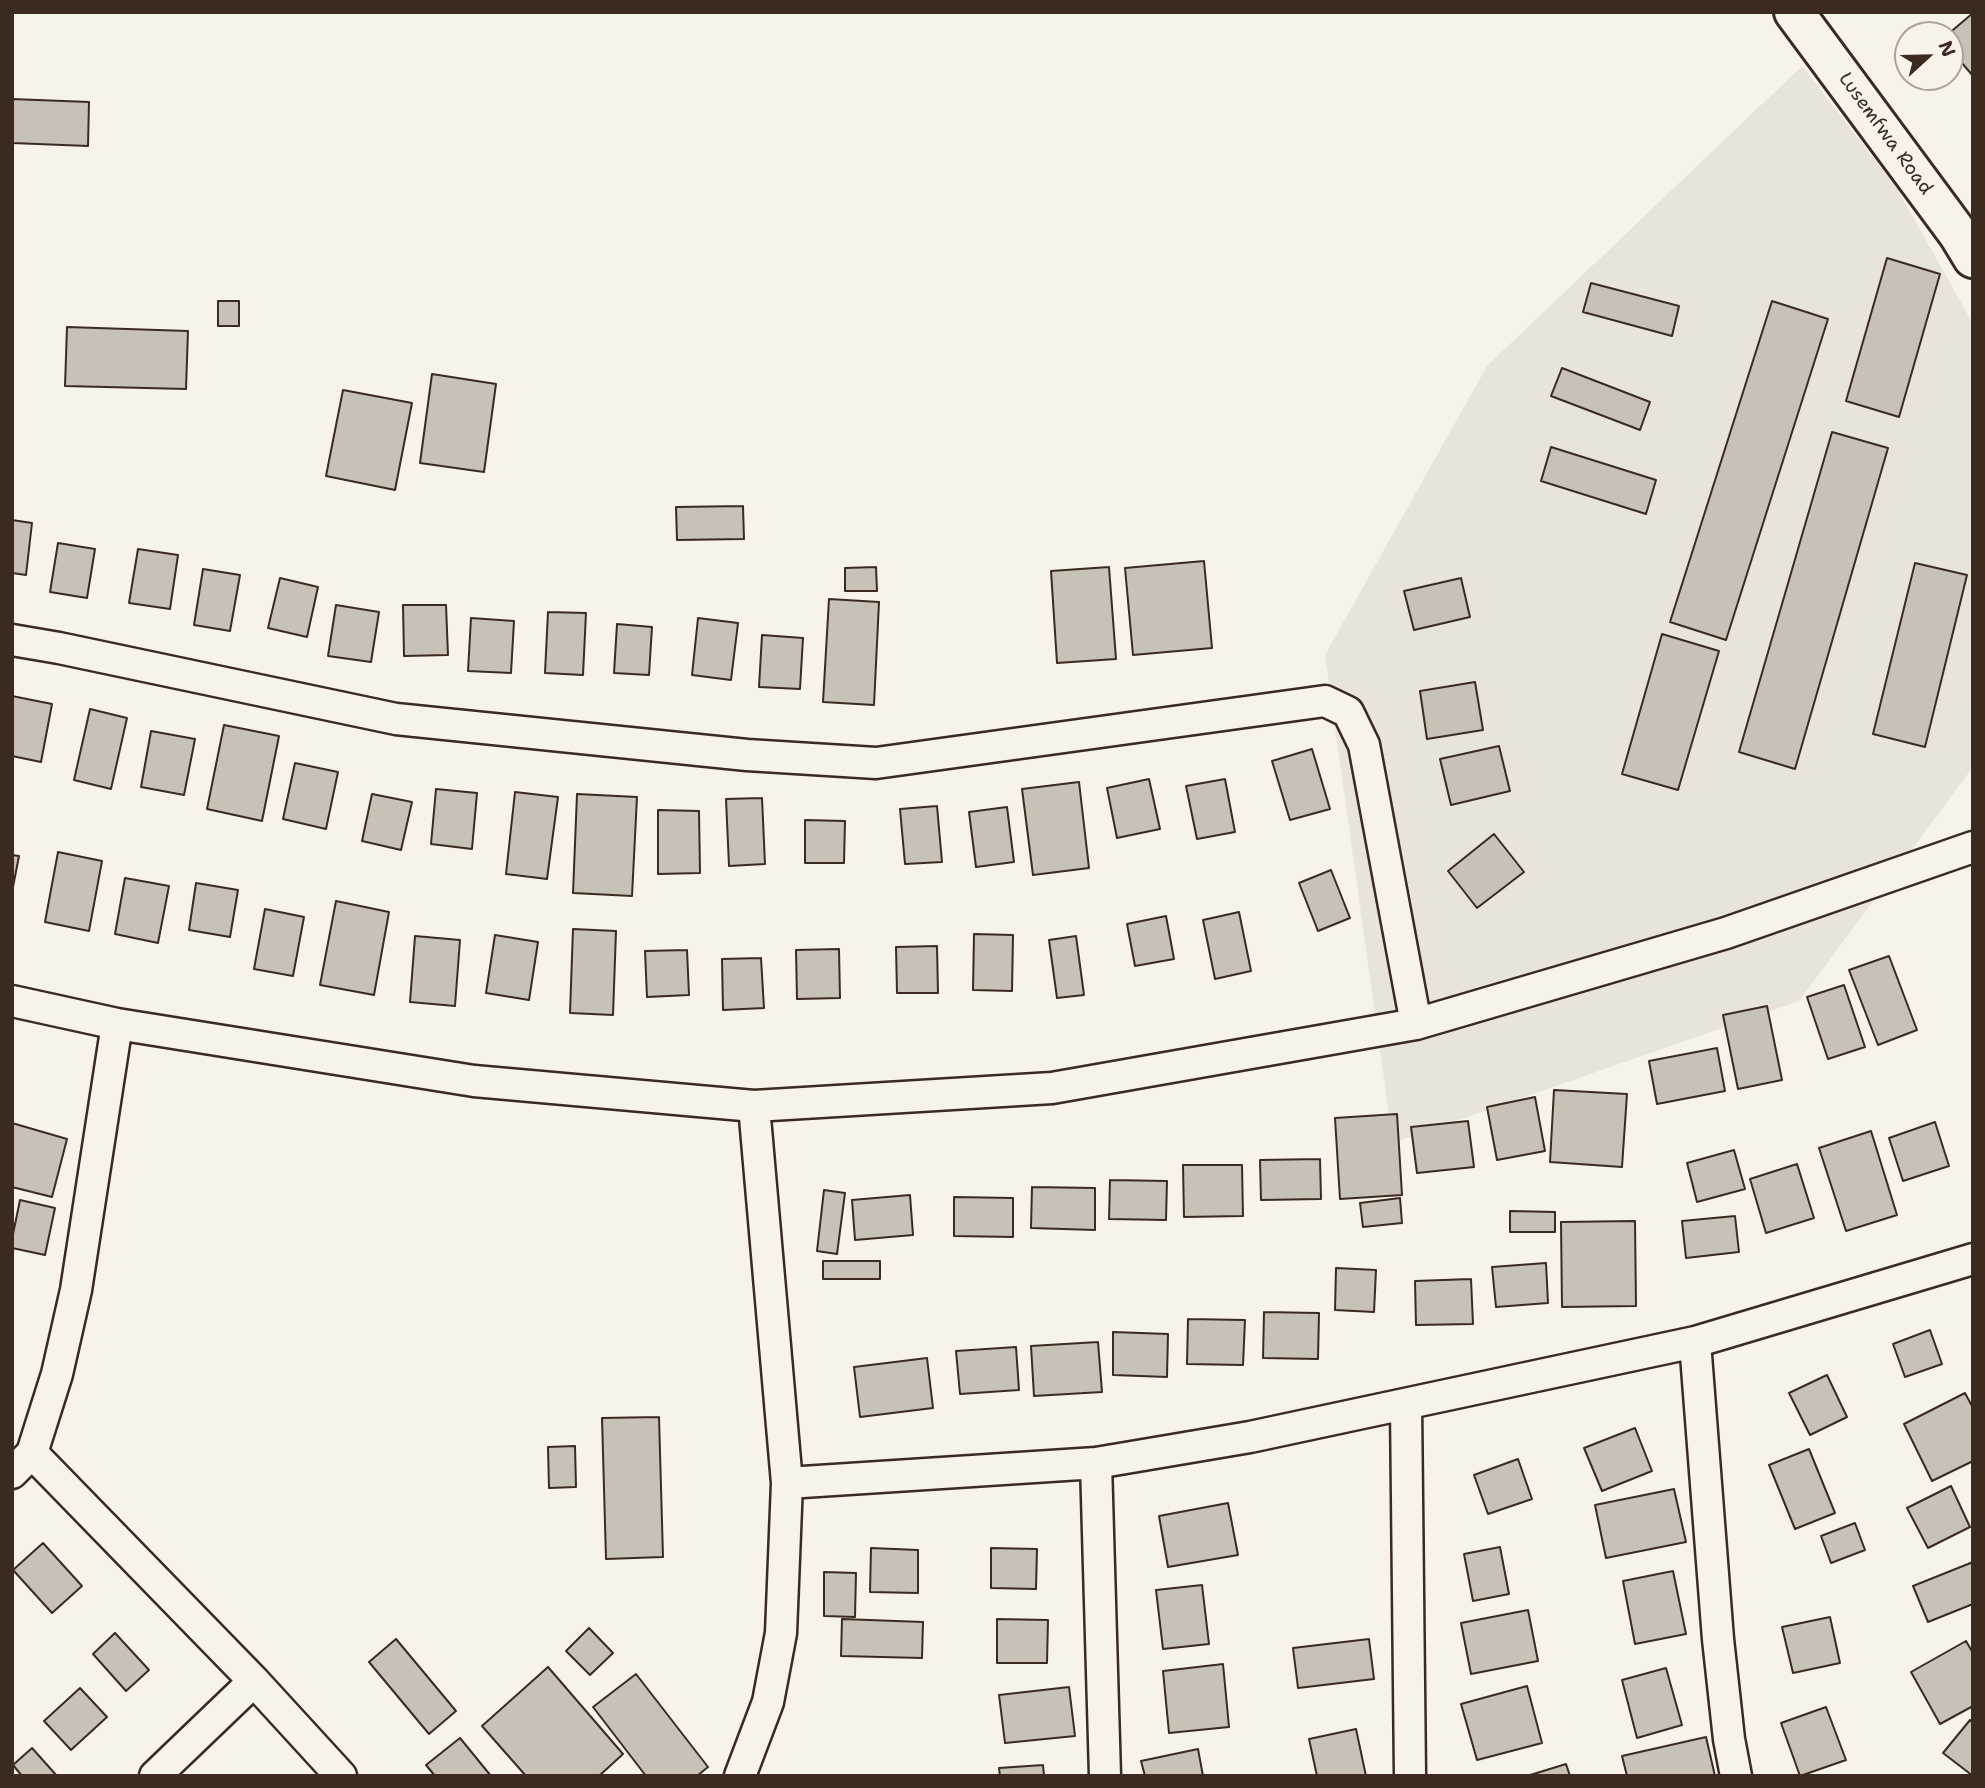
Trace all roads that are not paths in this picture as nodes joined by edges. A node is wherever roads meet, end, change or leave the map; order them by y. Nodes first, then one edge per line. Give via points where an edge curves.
1 (1800, 14) edge
2 (1973, 258) edge
3 (12, 640) edge
4 (1973, 847) edge
5 (12, 1001) edge
6 (117, 1024) junction
7 (1416, 1024) junction
8 (754, 1105) junction
9 (1973, 1259) edge
10 (1695, 1342) junction
11 (1406, 1405) junction
12 (22, 1463) edge
13 (1096, 1463) junction
14 (787, 1483) junction
15 (254, 1681) junction
16 (155, 1776) edge
17 (341, 1776) edge
18 (740, 1776) edge
19 (1105, 1776) edge
20 (1409, 1776) edge
21 (1736, 1776) edge

1 - 2 street, Lusemfwa Road
3 - 7 street via 396,719 876,764 1325,701 1348,712 1364,745
4 - 7 street via 1726,933
5 - 6 street
6 - 8 street via 474,1081
6 - 12 street via 76,1290 57,1374
7 - 8 street via 1052,1088
8 - 14 street
9 - 10 street
10 - 11 street
10 - 21 street via 1718,1639
11 - 13 street
11 - 20 street
12 - 15 street
13 - 14 street
13 - 19 street
14 - 18 street via 782,1633 768,1702
15 - 16 street
15 - 17 street

